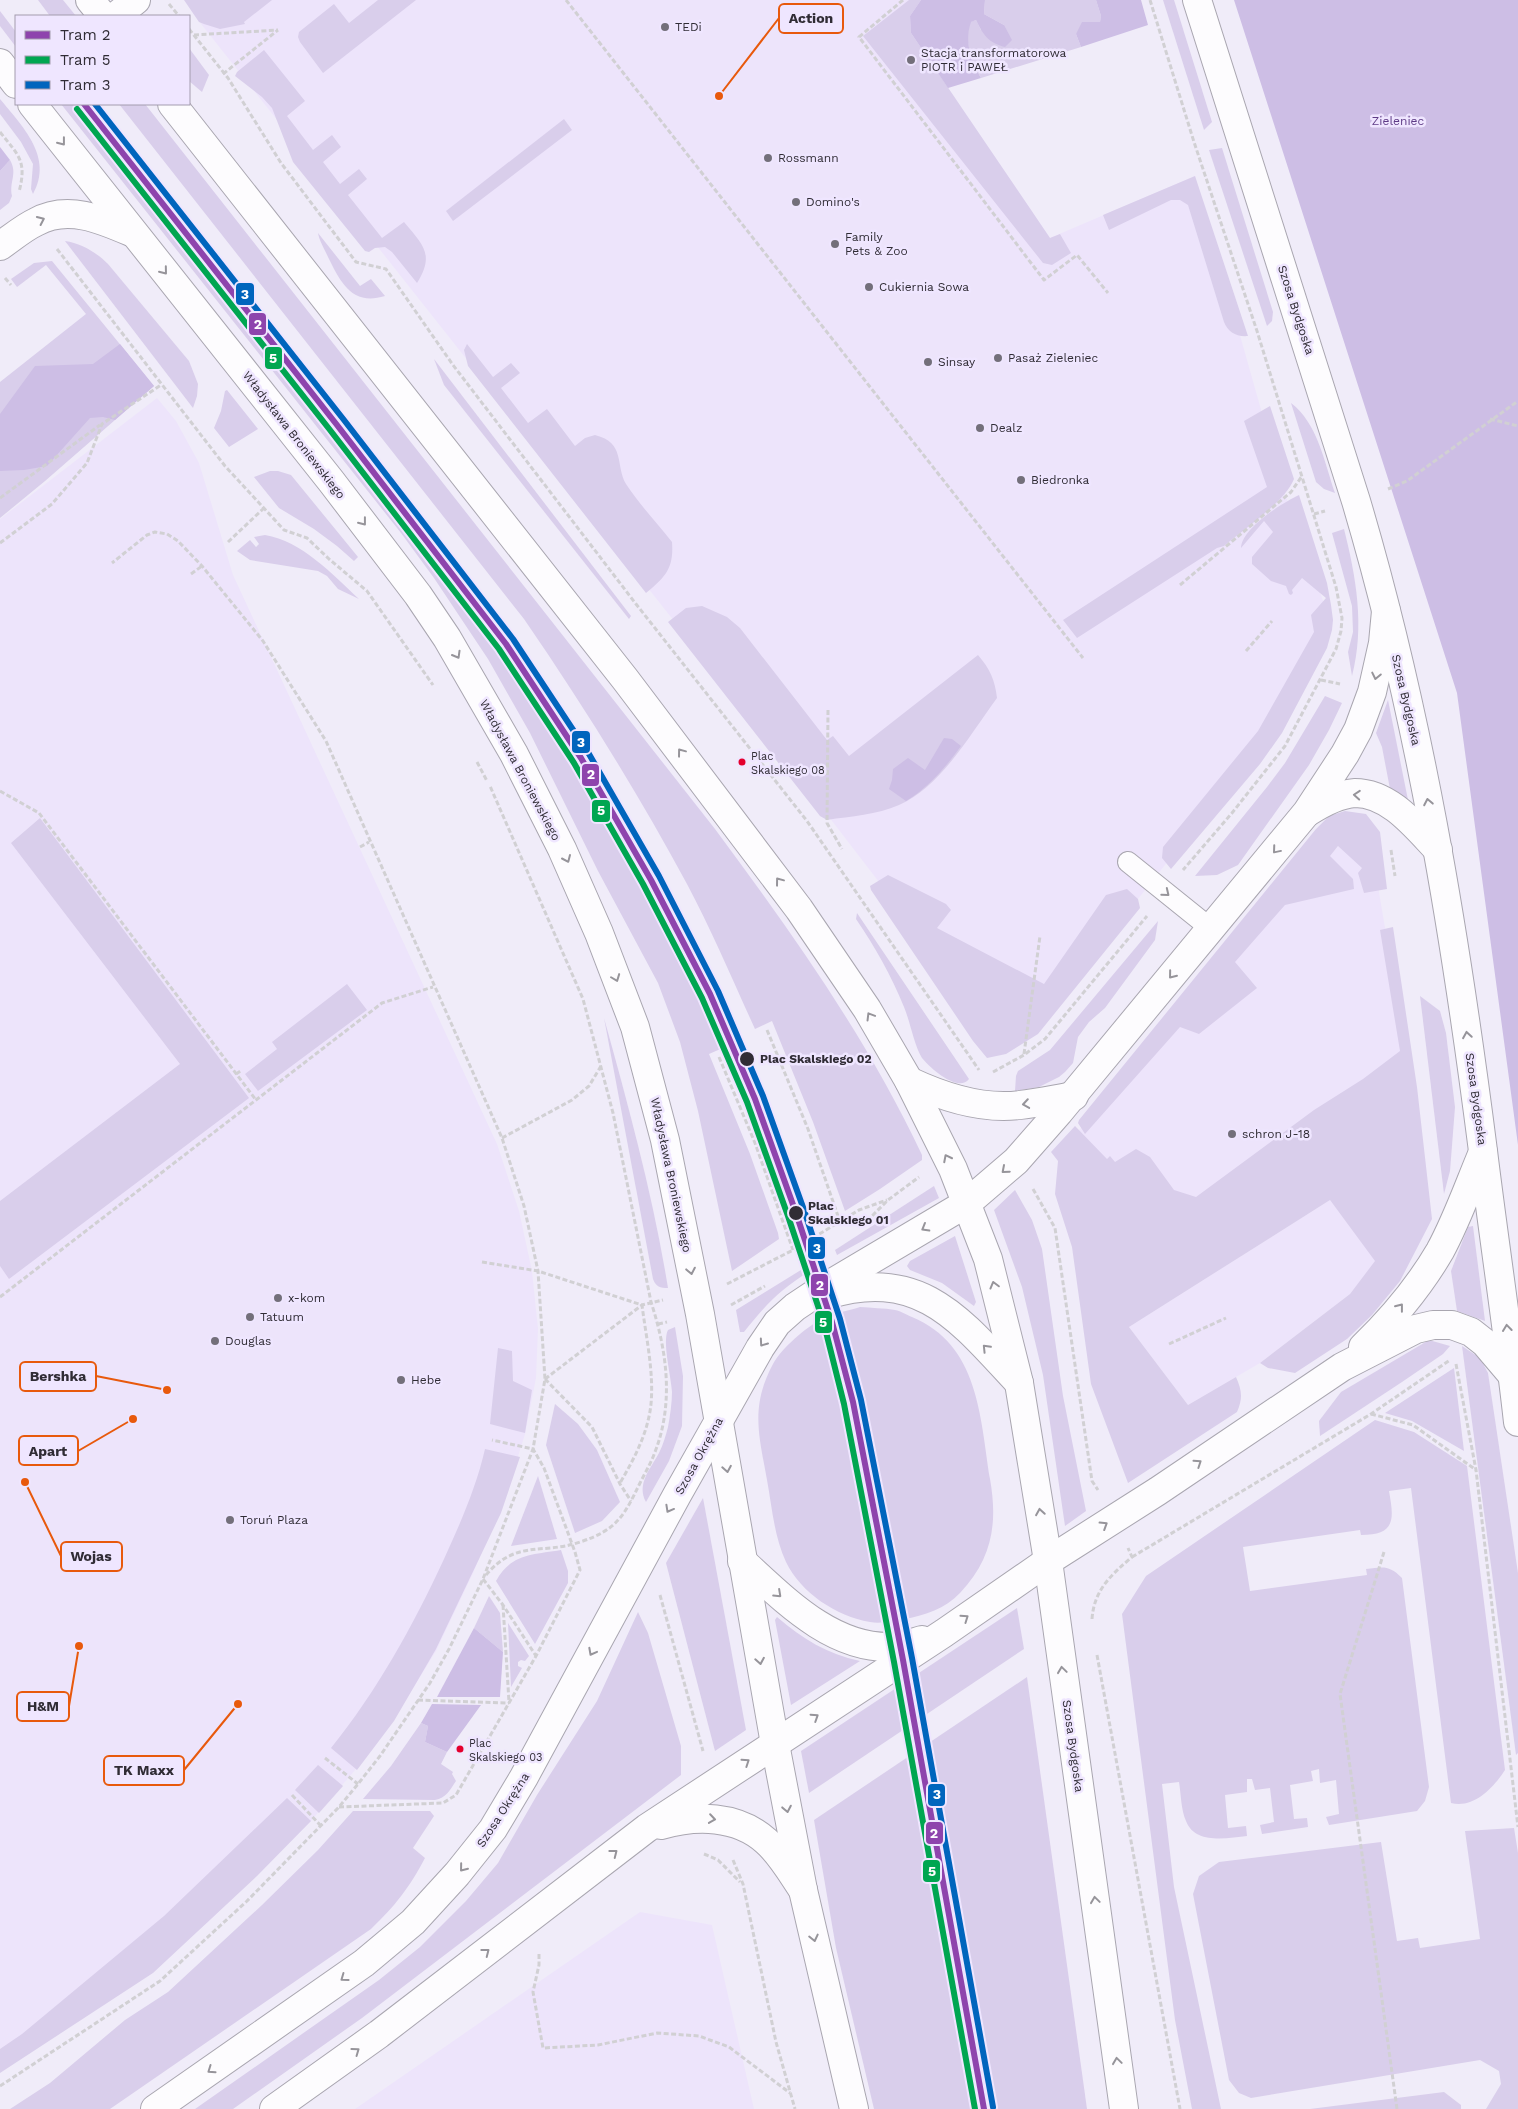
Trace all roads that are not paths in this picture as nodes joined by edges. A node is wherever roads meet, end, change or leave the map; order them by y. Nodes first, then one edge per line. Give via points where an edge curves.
1 (90, 0) edge
2 (136, 0) edge
3 (1197, 0) edge
4 (102, 15) edge
5 (117, 15) edge
6 (0, 63) edge
7 (15, 83) edge
8 (33, 105) edge
9 (173, 105) edge
10 (133, 233) junction
11 (0, 246) edge
12 (1386, 611) junction
13 (1307, 812) junction
14 (1438, 850) junction
15 (1128, 862) dead end
16 (1210, 928) junction
17 (909, 1081) junction
18 (1074, 1096) junction
19 (1483, 1152) junction
20 (967, 1203) junction
21 (795, 1307) junction
22 (1342, 1367) junction
23 (1513, 1376) junction
24 (1019, 1383) junction
25 (719, 1421) junction
26 (1518, 1422) edge
27 (742, 1561) junction
28 (1048, 1561) junction
29 (944, 1633) junction
30 (774, 1744) junction
31 (648, 1828) junction
32 (803, 1890) junction
33 (155, 2109) edge
34 (274, 2109) edge
35 (854, 2109) edge
36 (1124, 2109) edge

1 - 4 street
2 - 5 street
3 - 12 street, Szosa Bydgoska via 1354,491
6 - 7 street
8 -> 10 street, Władysława Broniewskiego
17 -> 9 street via 867,1009 805,917 708,788
11 -> 10 street via 50,216 95,217
10 -> 25 street, Władysława Broniewskiego via 418,595 447,638 514,754 562,848 599,933 638,1037 665,1140
12 -> 13 street, Szosa Okrężna via 1372,692 1358,730
14 -> 12 street, Szosa Bydgoska
14 -> 13 street via 1400,811 1377,799 1355,793 1325,802
13 -> 16 street, Szosa Okrężna
19 -> 14 street, Szosa Bydgoska
15 -> 16 lane
16 -> 18 street, Szosa Okrężna
18 -> 17 street via 1019,1106 993,1106 936,1094
20 -> 17 street
18 -> 20 street, Szosa Okrężna via 1018,1159
22 -> 19 street via 1387,1324 1422,1279 1441,1250
23 -> 19 street, Szosa Bydgoska
20 -> 21 street, Szosa Okrężna
24 -> 20 street via 988,1258
24 -> 21 street, Szosa Okrężna via 941,1306 897,1288 846,1289
21 -> 25 street, Szosa Okrężna via 777,1323 760,1348
22 - 23 street via 1416,1329 1452,1325 1472,1332
28 -> 22 street
23 - 26 street, Szosa Bydgoska
28 -> 24 street, Szosa Bydgoska
25 -> 27 street, Władysława Broniewskiego
25 -> 33 street, Szosa Okrężna via 524,1777 492,1829 457,1874 413,1922 364,1963
27 -> 29 street via 786,1601 829,1632 869,1646 900,1646
27 -> 30 street
29 -> 28 street
36 -> 28 street, Szosa Bydgoska
30 -> 29 street
31 -> 30 street
30 -> 32 street
31 -> 32 street via 685,1818 705,1818 751,1830 767,1842
34 -> 31 street via 379,2034
32 -> 35 street

